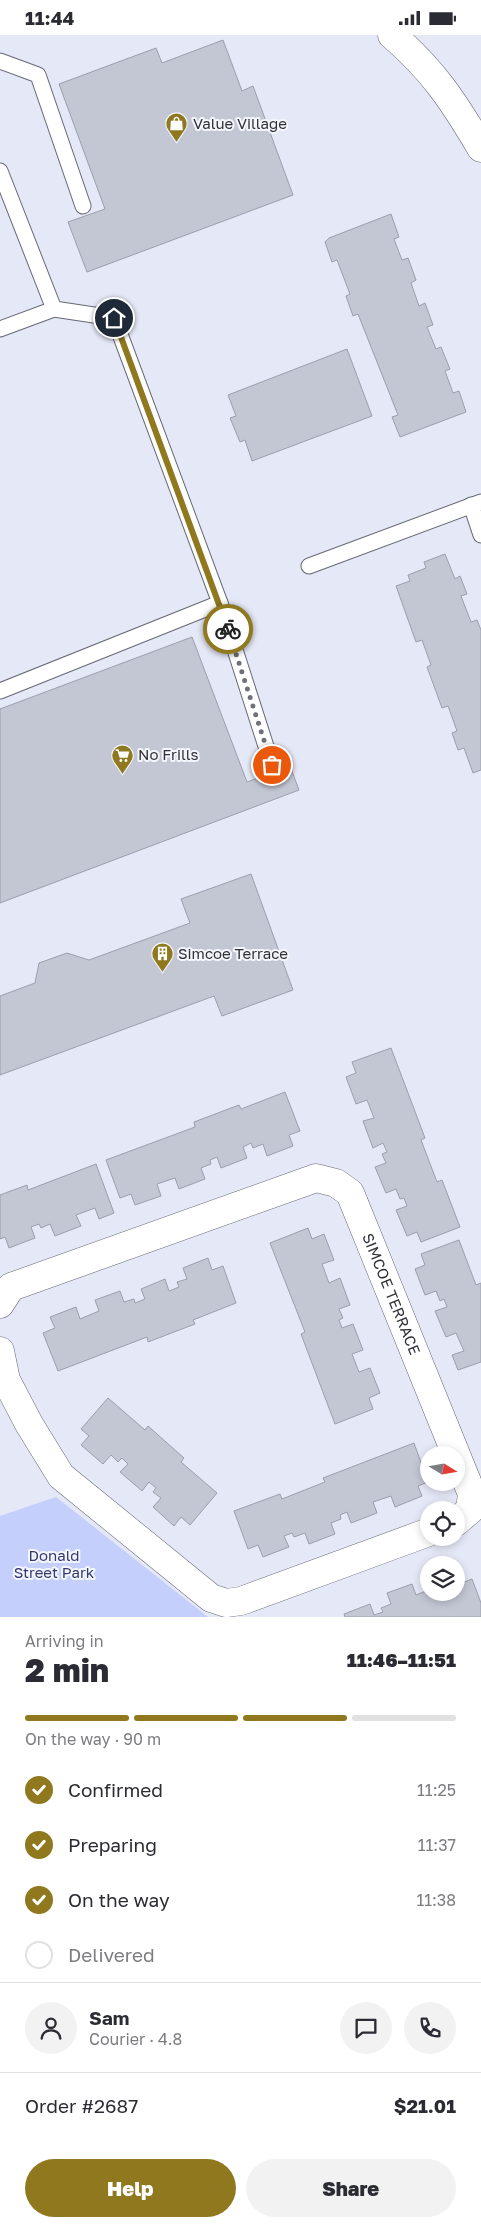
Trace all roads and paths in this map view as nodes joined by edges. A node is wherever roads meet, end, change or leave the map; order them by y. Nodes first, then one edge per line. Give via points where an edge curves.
1 (392, 35) edge
2 (0, 61) edge
3 (481, 148) edge
4 (0, 171) edge
5 (83, 206) dead end
6 (54, 309) junction
7 (0, 329) edge
8 (476, 503) edge
9 (481, 535) edge
10 (309, 566) dead end
11 (220, 603) junction
12 (0, 691) edge
13 (272, 765) dead end
14 (0, 1304) edge
15 (0, 1351) edge
16 (3, 1381) edge
17 (465, 1514) edge
18 (420, 1535) edge

1 - 3 street via 442,86
2 - 5 lane via 38,75
4 - 6 lane
6 - 7 lane
6 - 11 lane via 114,318
8 - 9 lane
8 - 10 lane
11 - 12 lane
11 - 13 lane
14 - 17 street, SIMCOE TERRACE via 11,1287 316,1178 336,1183 350,1193 472,1494 470,1510
15 - 16 street
16 - 18 street via 61,1476 212,1598 226,1603 241,1601

